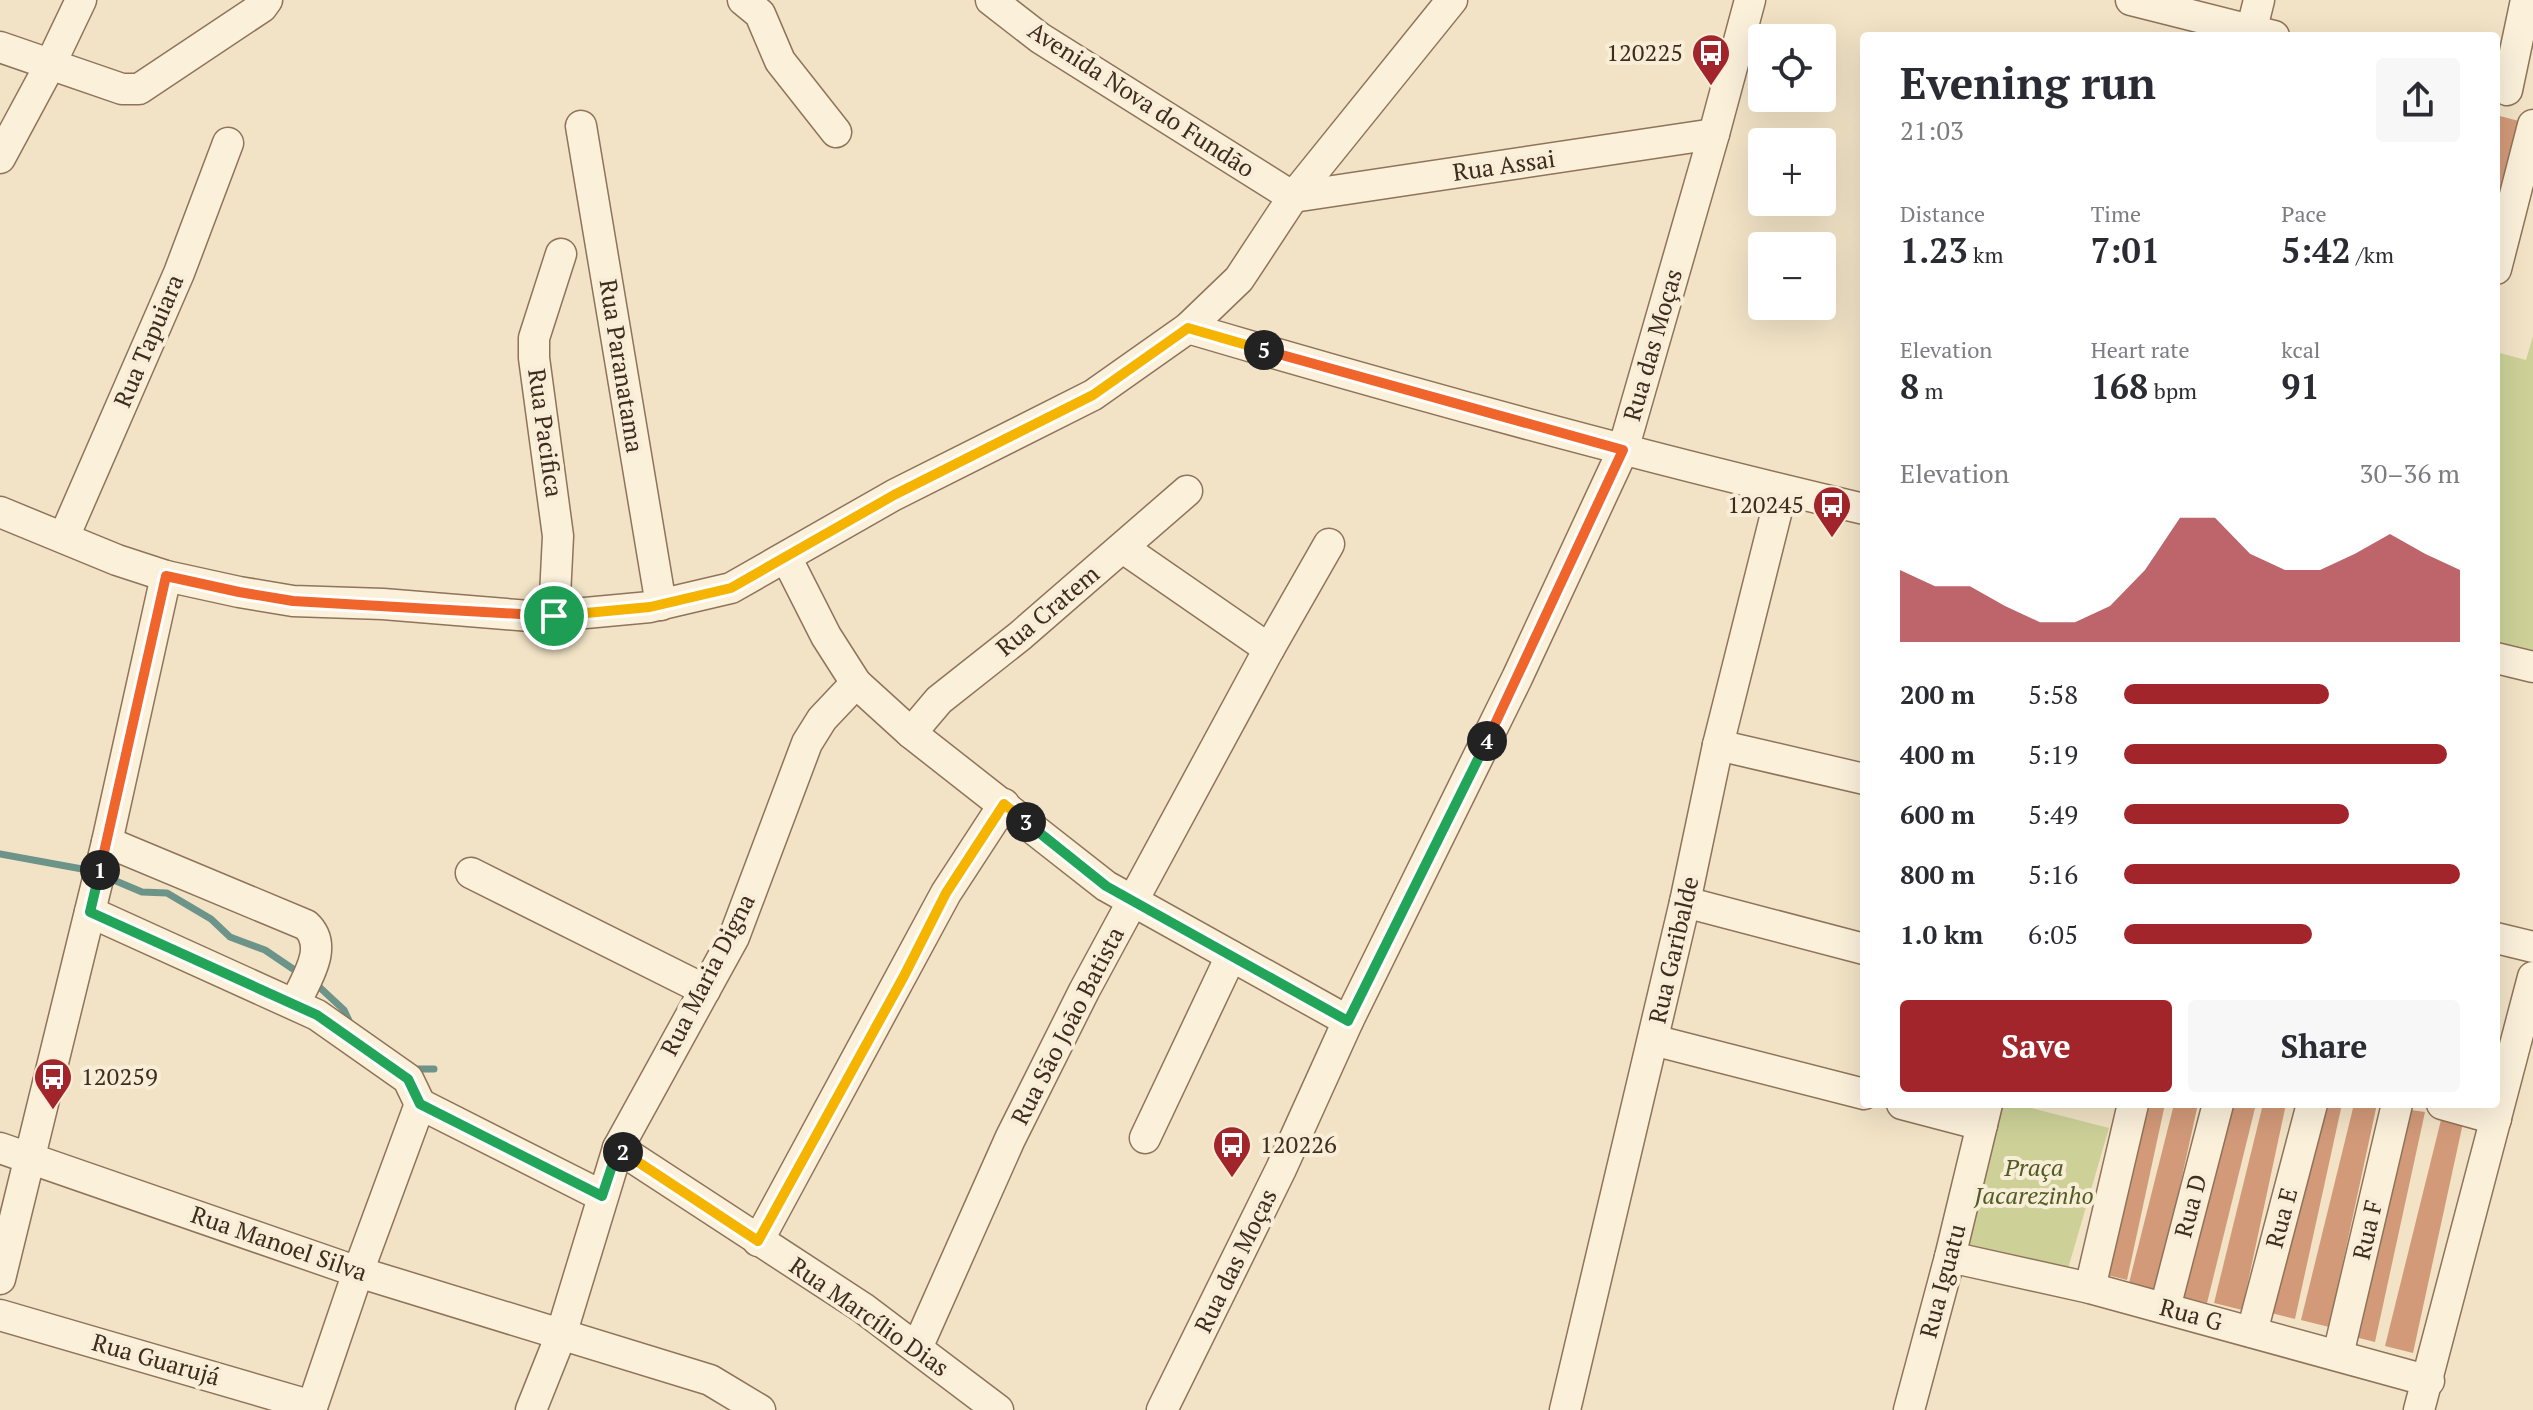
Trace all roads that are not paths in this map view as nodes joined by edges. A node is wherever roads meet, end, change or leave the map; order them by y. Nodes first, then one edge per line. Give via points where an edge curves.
1 (81, 0) edge
2 (267, 0) edge
3 (743, 0) edge
4 (991, 0) edge
5 (1452, 0) edge
6 (1750, 0) edge
7 (2131, 0) edge
8 (2259, 0) edge
9 (2526, 0) edge
10 (2251, 32) edge
11 (2258, 32) edge
12 (0, 47) edge
13 (50, 65) junction
14 (2512, 92) edge
15 (2533, 125) edge
16 (581, 126) dead end
17 (836, 132) dead end
18 (1714, 134) junction
19 (228, 143) dead end
20 (0, 158) edge
21 (1293, 197) junction
22 (2500, 253) edge
23 (561, 254) dead end
24 (1188, 328) junction
25 (1623, 450) junction
26 (1782, 490) junction
27 (1187, 491) dead end
28 (1860, 508) edge
29 (0, 512) edge
30 (64, 537) junction
31 (1329, 544) dead end
32 (1123, 548) junction
33 (787, 559) junction
34 (166, 576) junction
35 (661, 605) junction
36 (554, 616) junction
37 (1269, 649) junction
38 (2500, 659) edge
39 (2533, 667) edge
40 (856, 683) junction
41 (911, 733) junction
42 (1718, 745) junction
43 (1860, 778) edge
44 (1004, 804) junction
45 (105, 850) junction
46 (471, 873) dead end
47 (1132, 902) junction
48 (1685, 902) junction
49 (92, 903) junction
50 (2500, 939) edge
51 (2533, 947) edge
52 (1860, 948) edge
53 (1231, 956) junction
54 (2533, 977) edge
55 (705, 990) junction
56 (295, 1004) junction
57 (1348, 1021) junction
58 (1653, 1040) junction
59 (2524, 1045) edge
60 (1860, 1093) edge
61 (420, 1104) junction
62 (1935, 1108) edge
63 (2129, 1108) edge
64 (2217, 1108) edge
65 (2311, 1108) edge
66 (2396, 1108) edge
67 (2456, 1108) edge
68 (1984, 1114) edge
69 (2496, 1119) junction
70 (1145, 1138) dead end
71 (618, 1148) junction
72 (14, 1152) edge
73 (602, 1196) junction
74 (758, 1241) junction
75 (1950, 1257) junction
76 (358, 1272) junction
77 (0, 1279) edge
78 (2090, 1288) junction
79 (2165, 1308) junction
80 (0, 1315) edge
81 (2252, 1332) junction
82 (561, 1335) junction
83 (917, 1348) junction
84 (2338, 1355) junction
85 (2430, 1400) edge
86 (311, 1408) edge
87 (531, 1410) edge
88 (760, 1410) edge
89 (998, 1410) edge
90 (1162, 1410) edge
91 (1565, 1410) edge
92 (1909, 1410) edge

1 - 13 street
2 - 13 street via 139,89 122,89
3 - 17 street via 760,14 780,61
4 - 21 street, Avenida Nova do Fundão via 1040,38
5 - 21 street
6 - 18 street, Rua das Moças
7 - 10 street
8 - 11 street
9 - 14 street
12 - 13 street
13 - 20 street
15 - 22 street
16 - 35 street, Rua Paranatama
18 - 21 street, Rua Assai
18 - 25 street, Rua das Moças
19 - 30 street, Rua Tapuiara via 179,273
21 - 24 street via 1239,279
23 - 36 street, Rua Pacifica via 534,338 558,536
24 - 25 street
24 - 33 street via 1093,395 894,495
25 - 26 street
25 - 57 street, Rua das Moças via 1511,692
26 - 28 street
26 - 42 street, Rua Garibalde
27 - 32 street, Rua Cratem
29 - 30 street
30 - 34 street
31 - 37 street, Rua São João Batista
32 - 37 street
32 - 41 street, Rua Cratem via 939,700
33 - 35 street via 731,588
33 - 40 street
34 - 36 street via 293,601
34 - 45 street
35 - 36 street
37 - 47 street, Rua São João Batista
38 - 39 street
40 - 41 street
40 - 55 street, Rua Maria Digna via 807,743 734,937
41 - 44 street
42 - 43 street
42 - 48 street, Rua Garibalde
44 - 47 street
44 - 74 street via 946,893
45 - 49 street
45 - 56 street via 306,925 314,933 317,953
46 - 55 street
47 - 53 street
47 - 83 street, Rua São João Batista via 1010,1139
48 - 52 street
48 - 58 street, Rua Garibalde
49 - 56 street
49 - 72 street
50 - 51 street
53 - 57 street
53 - 70 street
54 - 59 street
55 - 71 street, Rua Maria Digna
56 - 61 street via 408,1079
57 - 90 street, Rua das Moças
58 - 60 street
58 - 91 street, Rua Garibalde
59 - 69 street
61 - 73 street
61 - 76 street
62 - 68 street
63 - 78 street
64 - 79 street, Rua D
65 - 81 street, Rua E
66 - 84 street, Rua F
67 - 69 street
68 - 75 street, Rua Iguatu
69 - 85 street
71 - 73 street, Rua Maria Digna
71 - 74 street, Rua Marcílio Dias
72 - 76 street, Rua Manoel Silva
72 - 77 street
73 - 82 street, Rua Maria Digna
74 - 83 street, Rua Marcílio Dias
75 - 78 street, Rua G
75 - 92 street, Rua Iguatu
76 - 82 street, Rua Manoel Silva
76 - 86 street
78 - 79 street, Rua G
79 - 81 street, Rua G
80 - 86 street, Rua Guarujá
81 - 84 street, Rua G
82 - 87 street, Rua Maria Digna
82 - 88 street, Rua Manoel Silva via 710,1380
83 - 89 street, Rua Marcílio Dias
84 - 85 street, Rua G

